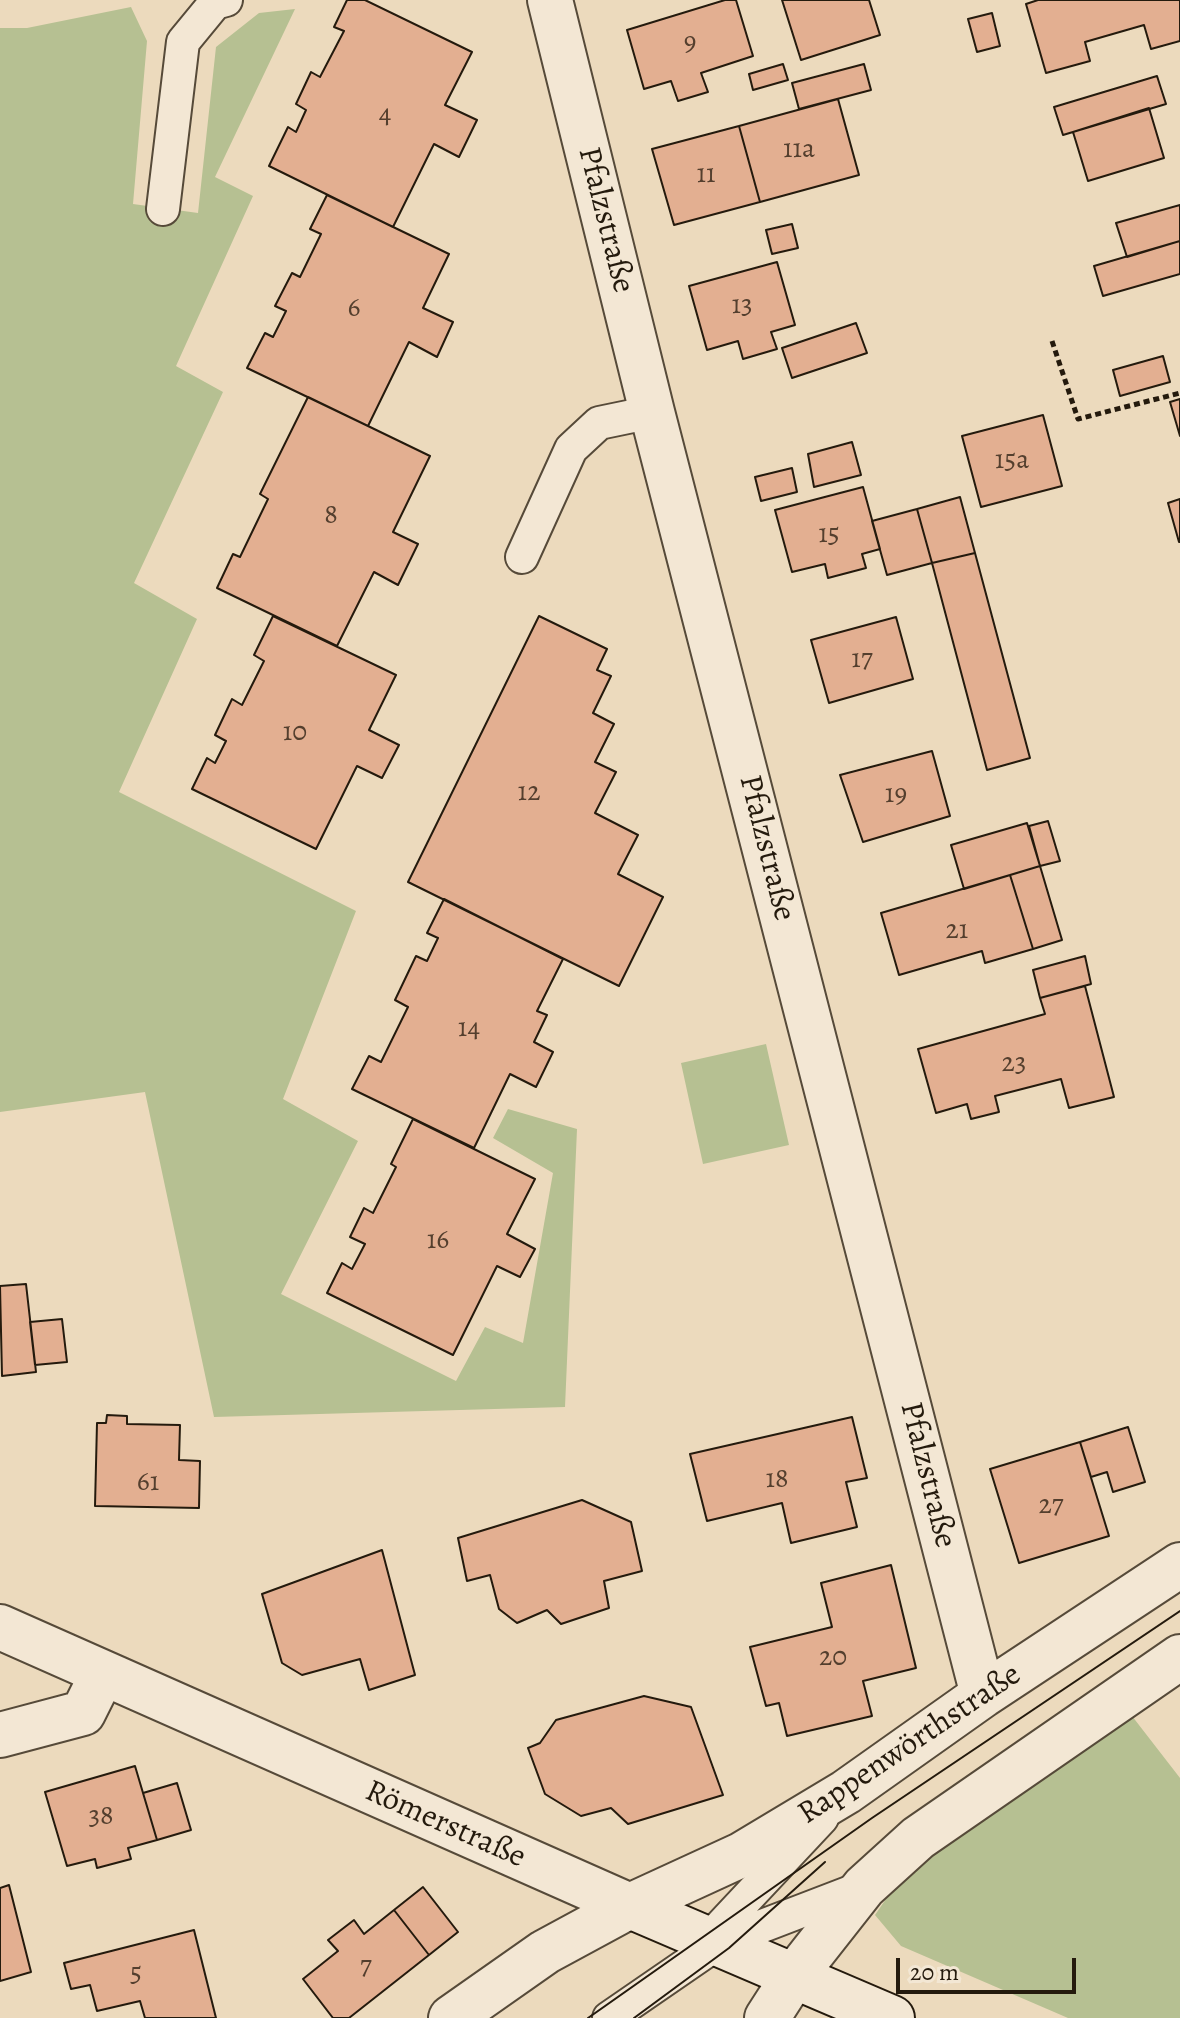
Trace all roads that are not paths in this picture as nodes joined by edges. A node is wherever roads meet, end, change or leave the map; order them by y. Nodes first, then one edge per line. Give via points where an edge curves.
1 (226, 0) edge
2 (550, 0) edge
3 (163, 209) dead end
4 (652, 412) junction
5 (522, 557) dead end
6 (1180, 1565) edge
7 (0, 1627) edge
8 (1180, 1657) edge
9 (103, 1673) junction
10 (983, 1695) junction
11 (0, 1735) edge
12 (846, 1792) junction
13 (864, 1887) junction
14 (630, 1906) junction
15 (705, 1948) junction
16 (794, 1976) junction
17 (451, 2018) edge
18 (609, 2018) edge
19 (732, 2018) edge
20 (767, 2018) edge
21 (892, 2018) edge

1 - 3 lane via 215,3 183,42
2 - 4 street, Pfalzstraße
4 - 5 lane via 599,423 571,449
4 - 10 street, Pfalzstraße
6 - 10 street, Rappenwörthstraße
7 - 9 street, Römerstraße
8 - 13 street via 918,1838
9 - 11 street via 83,1713
9 - 14 street, Römerstraße
10 - 12 street, Rappenwörthstraße
12 - 14 street, Rappenwörthstraße via 741,1855
12 - 15 lane
13 - 15 lane
13 - 16 street
14 - 15 street, Römerstraße
14 - 17 street, Rappenwörthstraße via 545,1952
15 - 16 street, Römerstraße
15 - 18 lane
16 - 19 street
16 - 20 street
16 - 21 street, Römerstraße

